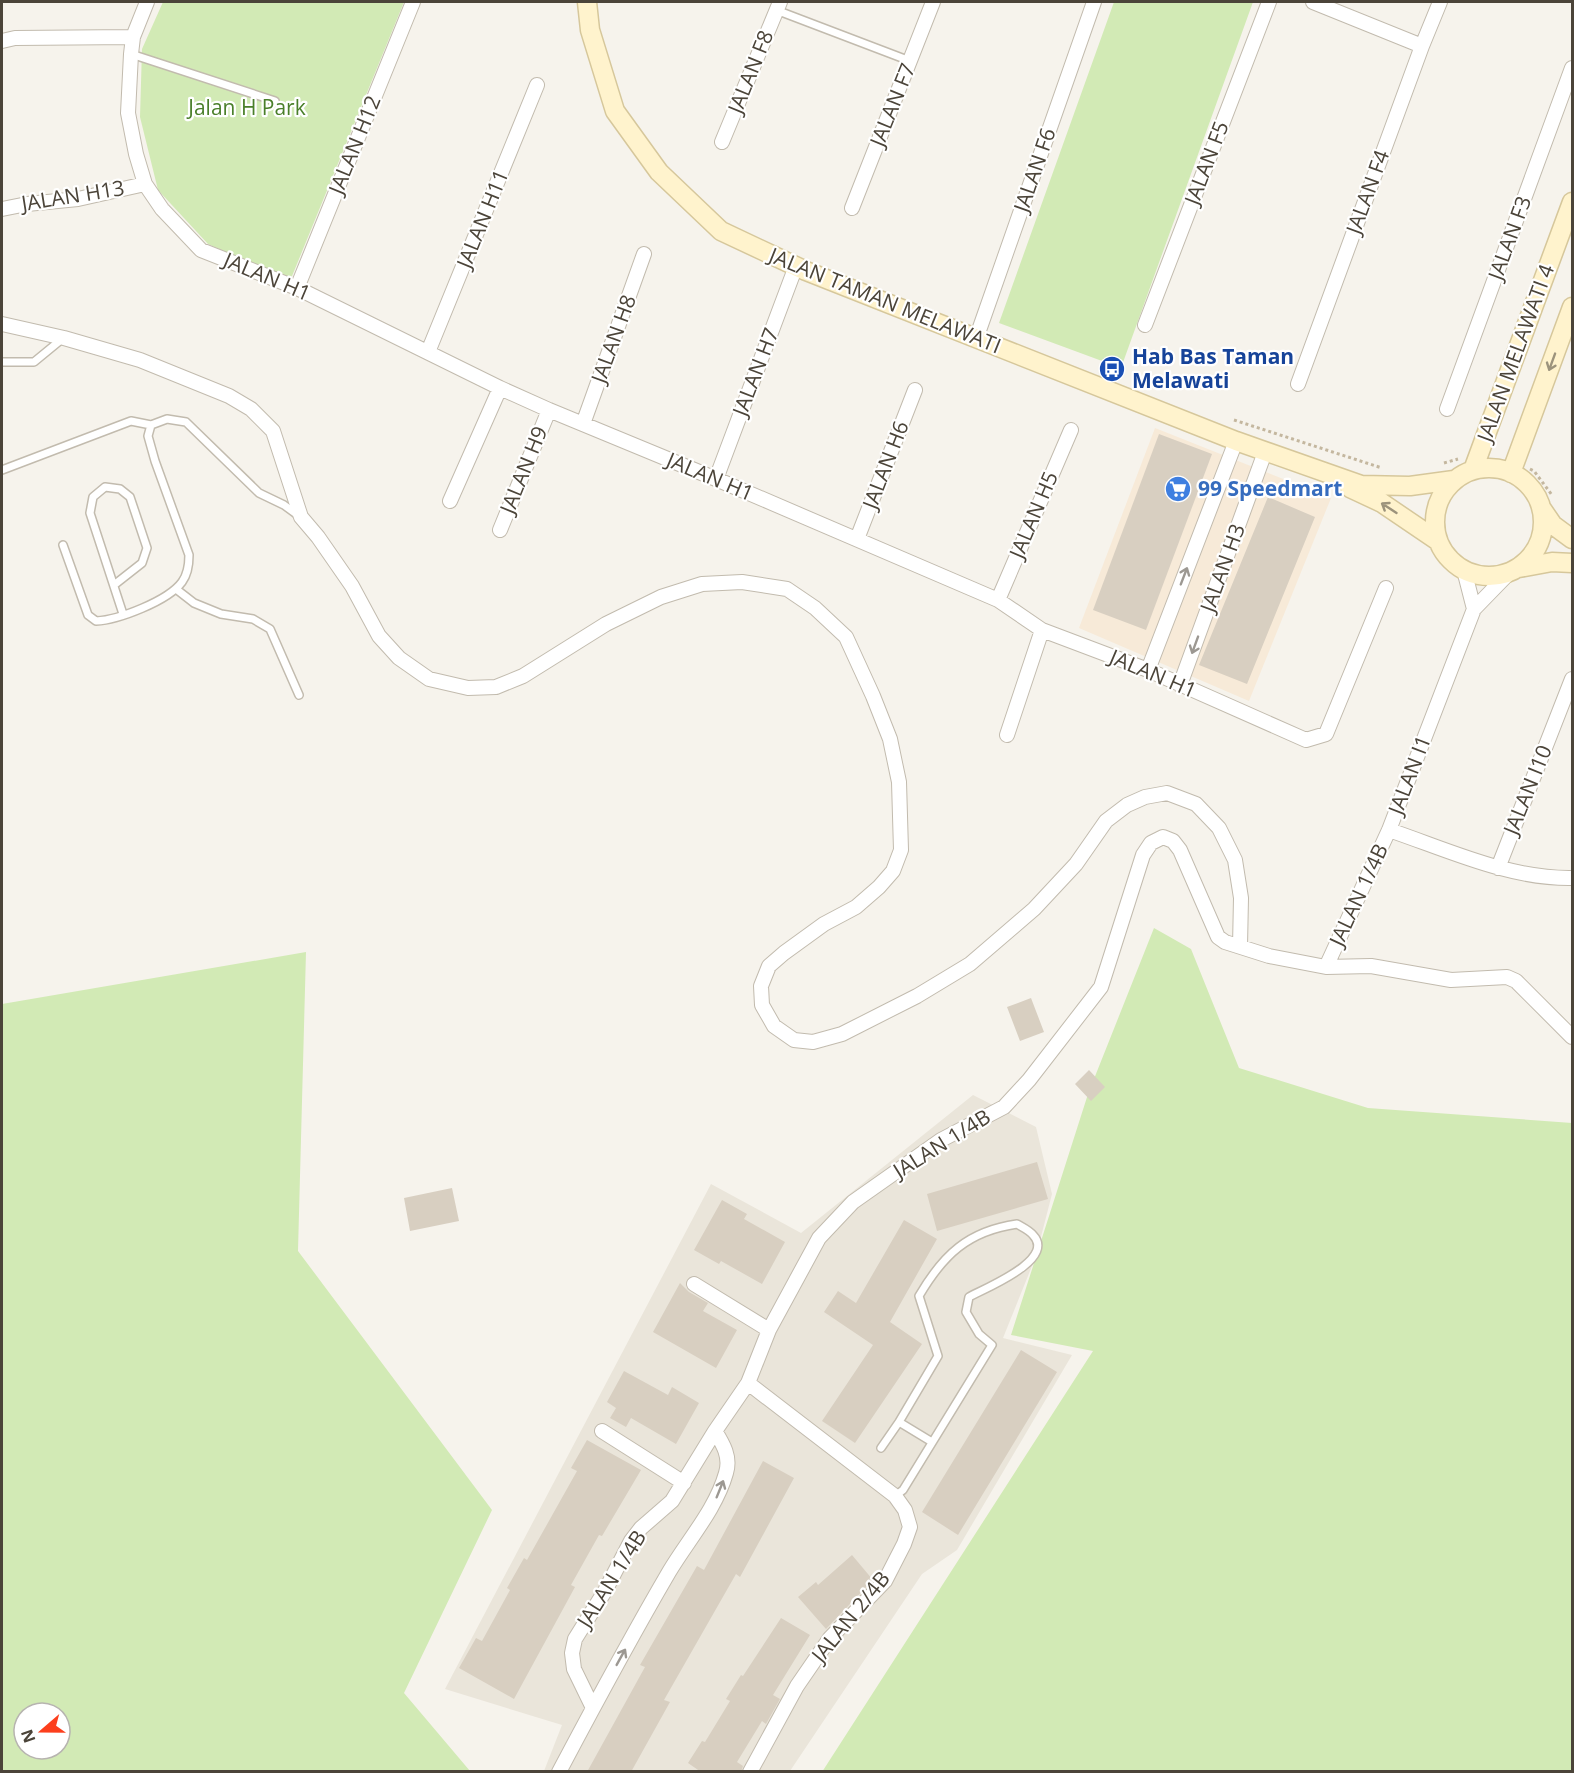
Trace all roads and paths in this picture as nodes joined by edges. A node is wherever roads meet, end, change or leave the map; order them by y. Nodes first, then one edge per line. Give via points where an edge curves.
1 (147, 2) edge
2 (413, 2) edge
3 (587, 2) edge
4 (933, 2) edge
5 (1094, 2) edge
6 (1269, 2) edge
7 (1313, 2) edge
8 (1440, 2) edge
9 (778, 6) edge
10 (133, 37) junction
11 (2, 41) edge
12 (1422, 46) junction
13 (132, 54) junction
14 (910, 61) junction
15 (1572, 68) edge
16 (537, 85) dead end
17 (275, 101) dead end
18 (722, 142) dead end
19 (145, 184) junction
20 (1572, 202) edge
21 (2, 208) edge
22 (852, 208) dead end
23 (644, 254) dead end
24 (796, 266) junction
25 (297, 288) junction
26 (1572, 308) edge
27 (2, 324) edge
28 (1146, 325) dead end
29 (63, 338) junction
30 (976, 339) junction
31 (429, 352) junction
32 (2, 362) edge
33 (1298, 384) dead end
34 (500, 388) junction
35 (915, 390) dead end
36 (1447, 408) dead end
37 (549, 410) junction
38 (1234, 420) dead end
39 (583, 424) junction
40 (151, 425) junction
41 (1071, 430) dead end
42 (1236, 441) junction
43 (1265, 452) junction
44 (1439, 464) dead end
45 (1466, 464) junction
46 (1305, 466) junction
47 (2, 470) edge
48 (1391, 471) dead end
49 (1511, 472) junction
50 (716, 478) junction
51 (1454, 480) junction
52 (450, 501) dead end
53 (1541, 507) junction
54 (301, 517) junction
55 (500, 530) dead end
56 (857, 539) junction
57 (1572, 539) edge
58 (1438, 541) junction
59 (63, 545) dead end
60 (1572, 563) edge
61 (1464, 570) junction
62 (1514, 571) junction
63 (114, 585) junction
64 (1386, 588) dead end
65 (176, 589) junction
66 (998, 600) junction
67 (1474, 609) junction
68 (123, 614) junction
69 (1042, 630) junction
70 (1148, 670) junction
71 (1572, 679) edge
72 (1180, 685) junction
73 (299, 695) dead end
74 (1007, 735) dead end
75 (1389, 830) junction
76 (1498, 868) junction
77 (1572, 878) edge
78 (1240, 946) junction
79 (1326, 967) junction
80 (1572, 1037) edge
81 (694, 1284) dead end
82 (769, 1330) junction
83 (748, 1383) junction
84 (899, 1422) junction
85 (602, 1431) dead end
86 (715, 1431) junction
87 (932, 1442) junction
88 (881, 1448) dead end
89 (684, 1484) junction
90 (895, 1496) junction
91 (593, 1708) junction
92 (560, 1772) edge
93 (750, 1772) edge

1 - 10 street, JALAN H1
2 - 25 street, JALAN H12
3 - 24 main road, JALAN TAMAN MELAWATI via 590,30 615,111 659,172 721,231
4 - 14 street, JALAN F7
5 - 30 street, JALAN F6
6 - 28 street, JALAN F5
7 - 12 street
8 - 12 street, JALAN F4
9 - 14 lane
9 - 18 street, JALAN F8
10 - 11 street
10 - 13 street, JALAN H1
12 - 33 street, JALAN F4
13 - 17 lane
13 - 19 street, JALAN H1 via 128,113
14 - 22 street, JALAN F7
15 - 36 street, JALAN F3
16 - 31 street, JALAN H11
19 - 21 street, JALAN H13 via 78,199
19 - 25 street, JALAN H1 via 162,209 201,250
20 - 45 main road, JALAN MELAWATI 4
23 - 39 street, JALAN H8
24 - 30 main road, JALAN TAMAN MELAWATI
24 - 50 street, JALAN H7
25 - 31 street, JALAN H1
26 -> 49 main road, JALAN MELAWATI 4
27 - 29 street
29 - 32 lane via 34,362
29 - 54 street via 140,360 251,408 273,431
30 - 42 main road, JALAN TAMAN MELAWATI
31 - 34 street, JALAN H1
34 - 37 street, JALAN H1
34 - 52 street
35 - 56 street, JALAN H6
37 - 39 street, JALAN H1
37 - 55 street, JALAN H9
38 - 48 path
39 - 50 street, JALAN H1
40 - 47 lane via 130,421
40 - 54 lane via 167,419 186,422 259,493
40 - 65 lane via 148,436 154,461 189,555 189,568
41 - 66 street, JALAN H5
42 - 43 main road, JALAN TAMAN MELAWATI
70 -> 42 street, JALAN H3
43 - 46 main road, JALAN TAMAN MELAWATI
43 -> 72 street, JALAN H3
44 - 45 path
45 - 49 main road
45 - 51 main road
46 - 51 main road, JALAN TAMAN MELAWATI via 1362,485 1410,486
58 -> 46 main road, JALAN TAMAN MELAWATI via 1382,503
49 - 53 main road via 1530,487
50 - 56 street, JALAN H1
51 - 58 main road via 1442,492 1436,506 1434,524
53 - 57 main road via 1553,525
53 - 62 main road via 1543,530 1535,552
54 - 78 street via 352,586 379,636 399,658 429,679 468,688 496,687 523,676 606,624 661,597 702,584 742,582 786,589 815,608 846,637 890,740 899,782 902,850 893,871 879,887 769,966 761,986 762,1005 774,1026 794,1040 813,1042 842,1034 970,964 1041,902 1076,864 1107,821 1145,797 1167,794 1196,804 1219,828 1235,860 1242,898
56 - 66 street, JALAN H1
58 - 61 main road via 1448,558
59 - 68 lane via 88,615 96,621
60 - 62 main road via 1552,562
61 - 62 main road via 1495,576
61 - 67 street
62 - 67 street, JALAN I1
63 - 63 lane via 90,513 93,497 105,487 120,489 130,497 147,548 142,562
63 - 68 lane
64 - 72 street, JALAN H1 via 1326,734 1306,740
65 - 68 lane
65 - 73 lane via 194,603 221,614 253,619 270,629
66 - 69 street, JALAN H1
67 - 75 street, JALAN I1
69 - 70 street, JALAN H1
69 - 74 street
70 - 72 street, JALAN H1
71 - 76 street, JALAN I10
75 - 76 street, JALAN I1
75 - 79 street, JALAN 1/4B
76 - 77 street, JALAN I1
78 - 79 street, JALAN 1/4B
78 - 82 street, JALAN 1/4B via 1218,937 1188,864 1173,841 1163,837 1151,843 1143,855 1101,987 1077,1020 1004,1107 941,1140 853,1202 819,1238
79 - 80 street via 1371,966 1451,980 1507,976
81 - 82 street
82 - 83 street, JALAN 1/4B
83 - 86 street, JALAN 1/4B
83 - 90 street, JALAN 2/4B
84 - 87 lane
84 - 87 lane via 938,1356 919,1296 933,1272 965,1241 1017,1224 1033,1234 1035,1253 1013,1275 969,1297 966,1312 992,1345
84 - 88 lane
85 - 89 street
86 - 89 street, JALAN 1/4B
91 -> 86 street via 716,1498 728,1459
87 - 90 lane via 903,1490
89 - 91 street, JALAN 1/4B via 631,1541 575,1639 574,1669
90 - 93 street, JALAN 2/4B via 910,1527 900,1554 885,1581 830,1638 797,1686
91 - 92 street

